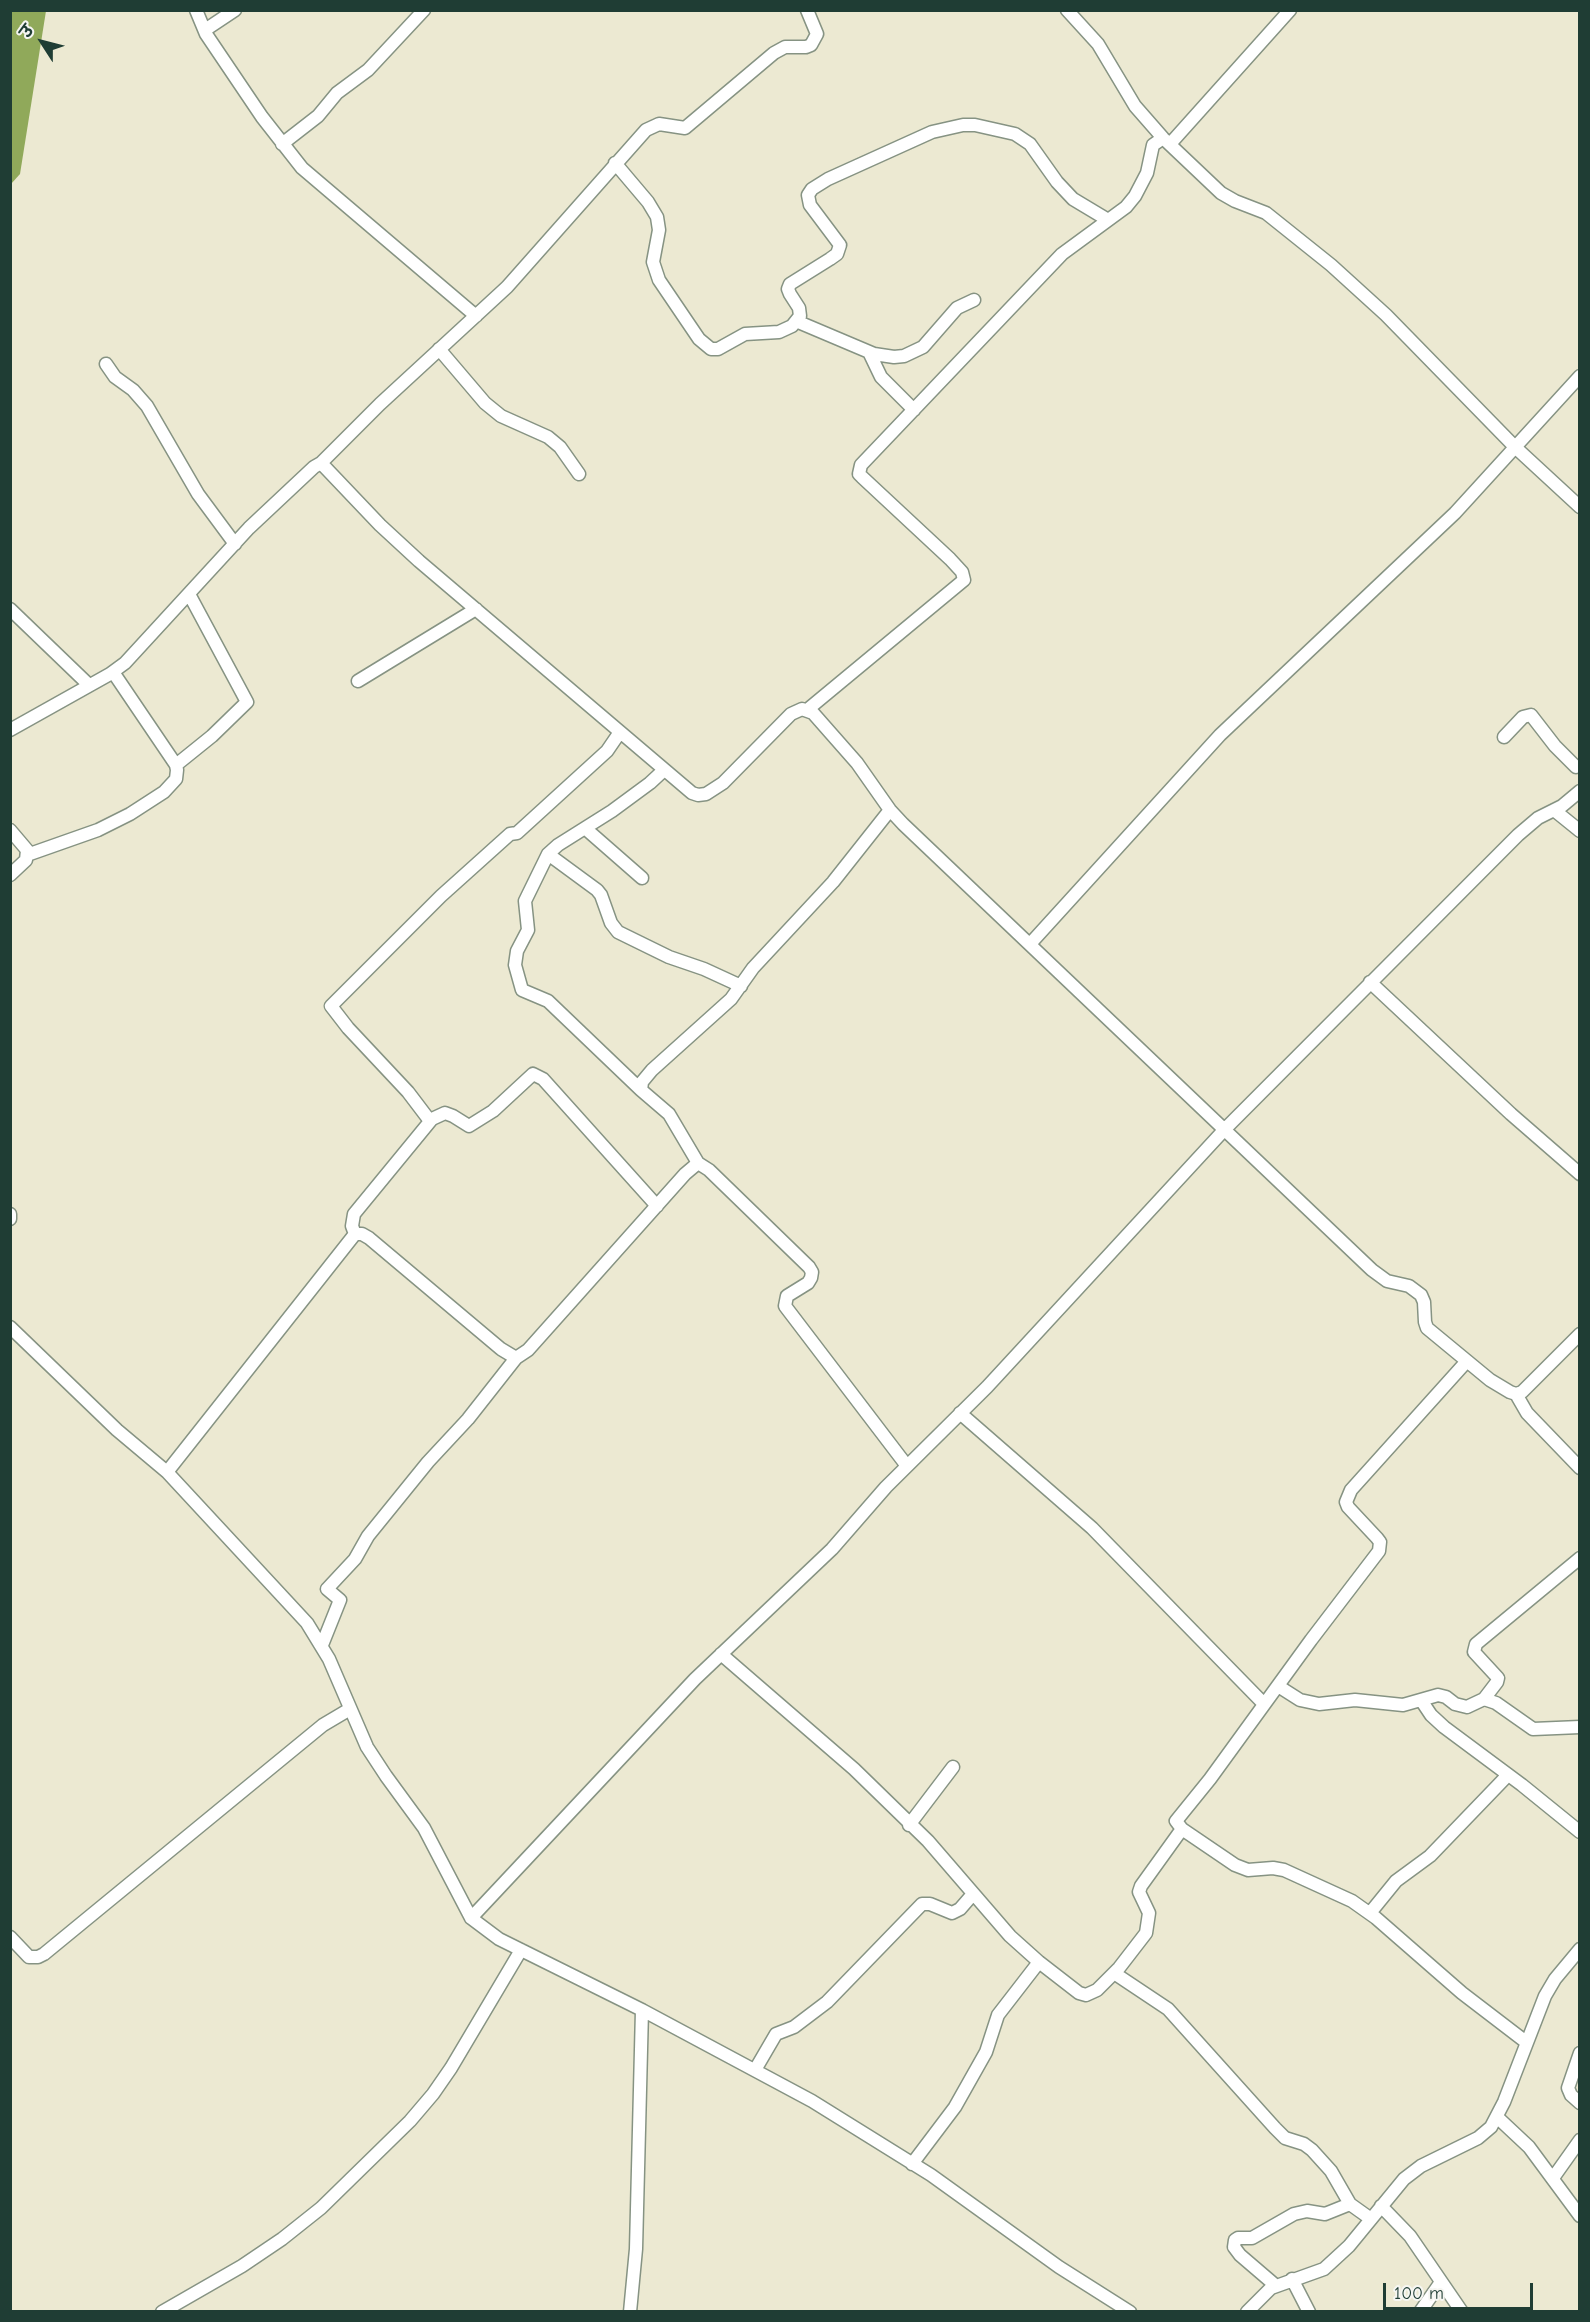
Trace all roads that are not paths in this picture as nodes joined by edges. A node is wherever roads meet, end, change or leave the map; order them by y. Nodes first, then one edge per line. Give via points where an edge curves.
1 (195, 10) edge
2 (235, 10) edge
3 (424, 10) edge
4 (807, 10) edge
5 (1067, 10) edge
6 (1290, 10) edge
7 (204, 30) junction
8 (1166, 141) junction
9 (282, 144) junction
10 (615, 163) junction
11 (1108, 220) junction
12 (974, 300) dead end
13 (476, 316) junction
14 (796, 321) junction
15 (439, 350) junction
16 (869, 352) junction
17 (106, 364) dead end
18 (1580, 376) edge
19 (914, 410) junction
20 (1515, 447) junction
21 (321, 463) junction
22 (579, 474) dead end
23 (1580, 507) edge
24 (235, 544) junction
25 (189, 594) junction
26 (10, 609) edge
27 (476, 609) junction
28 (112, 672) junction
29 (358, 681) dead end
30 (89, 685) junction
31 (807, 710) junction
32 (10, 730) edge
33 (620, 732) junction
34 (1503, 737) dead end
35 (1579, 752) edge
36 (176, 765) junction
37 (664, 770) junction
38 (1578, 770) edge
39 (1580, 791) edge
40 (890, 810) junction
41 (1554, 810) junction
42 (586, 829) junction
43 (10, 830) edge
44 (1580, 831) edge
45 (548, 854) junction
46 (27, 855) junction
47 (10, 874) edge
48 (642, 878) dead end
49 (1030, 944) junction
50 (1370, 982) junction
51 (741, 986) junction
52 (641, 1090) junction
53 (430, 1121) junction
54 (1225, 1129) junction
55 (698, 1163) junction
56 (1580, 1174) edge
57 (657, 1206) junction
58 (10, 1214) edge
59 (10, 1219) edge
60 (355, 1234) junction
61 (10, 1327) edge
62 (1580, 1334) edge
63 (516, 1358) junction
64 (1467, 1361) junction
65 (1516, 1394) junction
66 (960, 1413) junction
67 (907, 1466) junction
68 (1580, 1468) edge
69 (167, 1472) junction
70 (1580, 1558) edge
71 (321, 1645) junction
72 (721, 1654) junction
73 (1278, 1686) junction
74 (1484, 1699) junction
75 (1421, 1700) junction
76 (1264, 1704) junction
77 (350, 1709) junction
78 (1580, 1727) edge
79 (953, 1767) dead end
80 (1507, 1776) junction
81 (909, 1825) junction
82 (1182, 1829) junction
83 (1580, 1832) edge
84 (973, 1894) junction
85 (1370, 1913) junction
86 (471, 1918) junction
87 (10, 1938) edge
88 (1580, 1949) edge
89 (521, 1950) junction
90 (1039, 1962) junction
91 (1114, 1974) junction
92 (642, 2010) junction
93 (1526, 2042) junction
94 (1580, 2053) edge
95 (755, 2070) junction
96 (1580, 2103) edge
97 (1497, 2117) junction
98 (1580, 2140) edge
99 (912, 2164) junction
100 (1553, 2178) junction
101 (1350, 2204) junction
102 (1381, 2206) junction
103 (1580, 2216) edge
104 (1371, 2219) junction
105 (1292, 2279) junction
106 (1441, 2282) junction
107 (1275, 2285) junction
108 (162, 2312) edge
109 (630, 2312) edge
110 (1130, 2312) edge
111 (1247, 2312) edge
112 (1309, 2312) edge
113 (1420, 2312) edge
114 (1461, 2312) edge

1 - 7 street
2 - 7 street
3 - 9 street via 368,70
4 - 10 street via 817,34 811,45 780,49 689,125 680,129 653,126
5 - 8 street via 1098,44 1136,106
6 - 8 street
7 - 9 street
8 - 11 street via 1153,145 1148,173 1135,196
8 - 20 street via 1221,193 1266,213 1331,265 1386,315
9 - 13 street via 308,175
10 - 13 street via 520,273
10 - 14 street via 654,211 659,230 656,274 704,345 718,350 745,333 779,332
11 - 14 street via 1073,200 1030,144 1015,134 975,125 932,132 828,178 812,189 808,195 810,205 840,245 837,254 790,284 790,294 800,313
11 - 19 street via 1062,254
12 - 16 street via 957,308 932,338 914,352 884,357
13 - 15 street
14 - 16 street
15 - 21 street
15 - 22 street via 485,403 501,416 548,437 561,447
16 - 19 street via 880,377
17 - 24 street via 147,406 198,494
18 - 20 street
19 - 31 street via 861,465 859,474 962,572 964,580
20 - 23 street
20 - 49 street via 1455,513 1235,720
21 - 24 street
21 - 27 street via 391,535
24 - 25 street
25 - 28 street
25 - 36 street via 247,702
26 - 30 street
27 - 29 street
27 - 33 street
28 - 30 street
28 - 36 street
30 - 32 street
31 - 37 street via 791,714 723,783 706,794 692,793
31 - 40 street via 818,717 857,763
33 - 37 street
33 - 53 street via 607,751 441,896 331,1006
34 - 38 street via 1523,717 1531,715
35 - 38 street via 1575,763
36 - 46 street via 173,783 140,809 92,833
37 - 42 street
39 - 41 street
40 - 49 street
40 - 51 street via 833,882 761,958
41 - 44 street
41 - 50 street via 1518,835
42 - 45 street
42 - 48 street
43 - 46 street via 25,846
45 - 51 street via 597,890 618,932
45 - 52 street via 525,901 528,930 515,965 519,983 526,992 548,1001
46 - 47 street
49 - 54 street
50 - 54 street
50 - 56 street
51 - 52 street via 652,1070
52 - 55 street via 669,1114
53 - 57 street via 445,1113 469,1126 500,1106 530,1076 538,1075
53 - 60 street via 354,1214
54 - 64 street via 1372,1270 1421,1295 1427,1328
54 - 66 street
55 - 57 street
55 - 67 street via 809,1267 812,1272 808,1283 787,1296 785,1306
57 - 63 street via 528,1350
58 - 59 street
60 - 63 street via 369,1238
60 - 69 street
61 - 69 street via 117,1430
62 - 65 street via 1527,1388
63 - 71 street via 327,1589 340,1600
64 - 65 street via 1500,1387
64 - 73 street via 1348,1496 1348,1507 1380,1542 1379,1551
65 - 68 street via 1527,1413
66 - 67 street
66 - 76 street via 1092,1528
67 - 72 street via 832,1549
69 - 71 street via 302,1617
70 - 74 street via 1476,1644 1474,1652 1498,1678
71 - 77 street
72 - 81 street via 845,1762
72 - 86 street
73 - 75 street via 1309,1703 1355,1700 1402,1704
73 - 76 street
74 - 75 street via 1467,1707 1438,1695
74 - 78 street via 1533,1729
75 - 80 street via 1444,1727
76 - 82 street via 1177,1817
77 - 86 street via 380,1768 424,1828
77 - 87 street via 323,1725 44,1954 29,1958
79 - 81 street
80 - 83 street
80 - 85 street via 1430,1856 1396,1881
81 - 84 street
82 - 85 street via 1235,1865 1248,1870 1284,1870 1337,1893
82 - 91 street via 1141,1886 1139,1892 1149,1913 1146,1933
84 - 90 street
84 - 95 street via 952,1913 922,1904 833,1997 794,2026 776,2034
85 - 93 street via 1462,1993
86 - 89 street
88 - 93 street via 1550,1986
89 - 92 street
89 - 108 street via 451,2068 410,2121 321,2208 282,2239
90 - 91 street via 1086,1995
90 - 99 street via 998,2015 986,2052 956,2107
91 - 101 street via 1168,2009 1281,2134 1304,2144 1326,2164
92 - 95 street
92 - 109 street via 636,2249
93 - 97 street
94 - 96 street via 1568,2088
95 - 99 street
97 - 100 street via 1529,2147
97 - 102 street via 1478,2138 1412,2173
98 - 100 street
99 - 110 street via 1059,2268
100 - 103 street
101 - 104 street
101 - 107 street via 1325,2214 1294,2214 1252,2238 1235,2240 1234,2247 1240,2254
102 - 104 street
102 - 106 street via 1405,2229
104 - 105 street via 1324,2269
105 - 107 street
105 - 112 street
106 - 113 street
106 - 114 street
107 - 111 street

